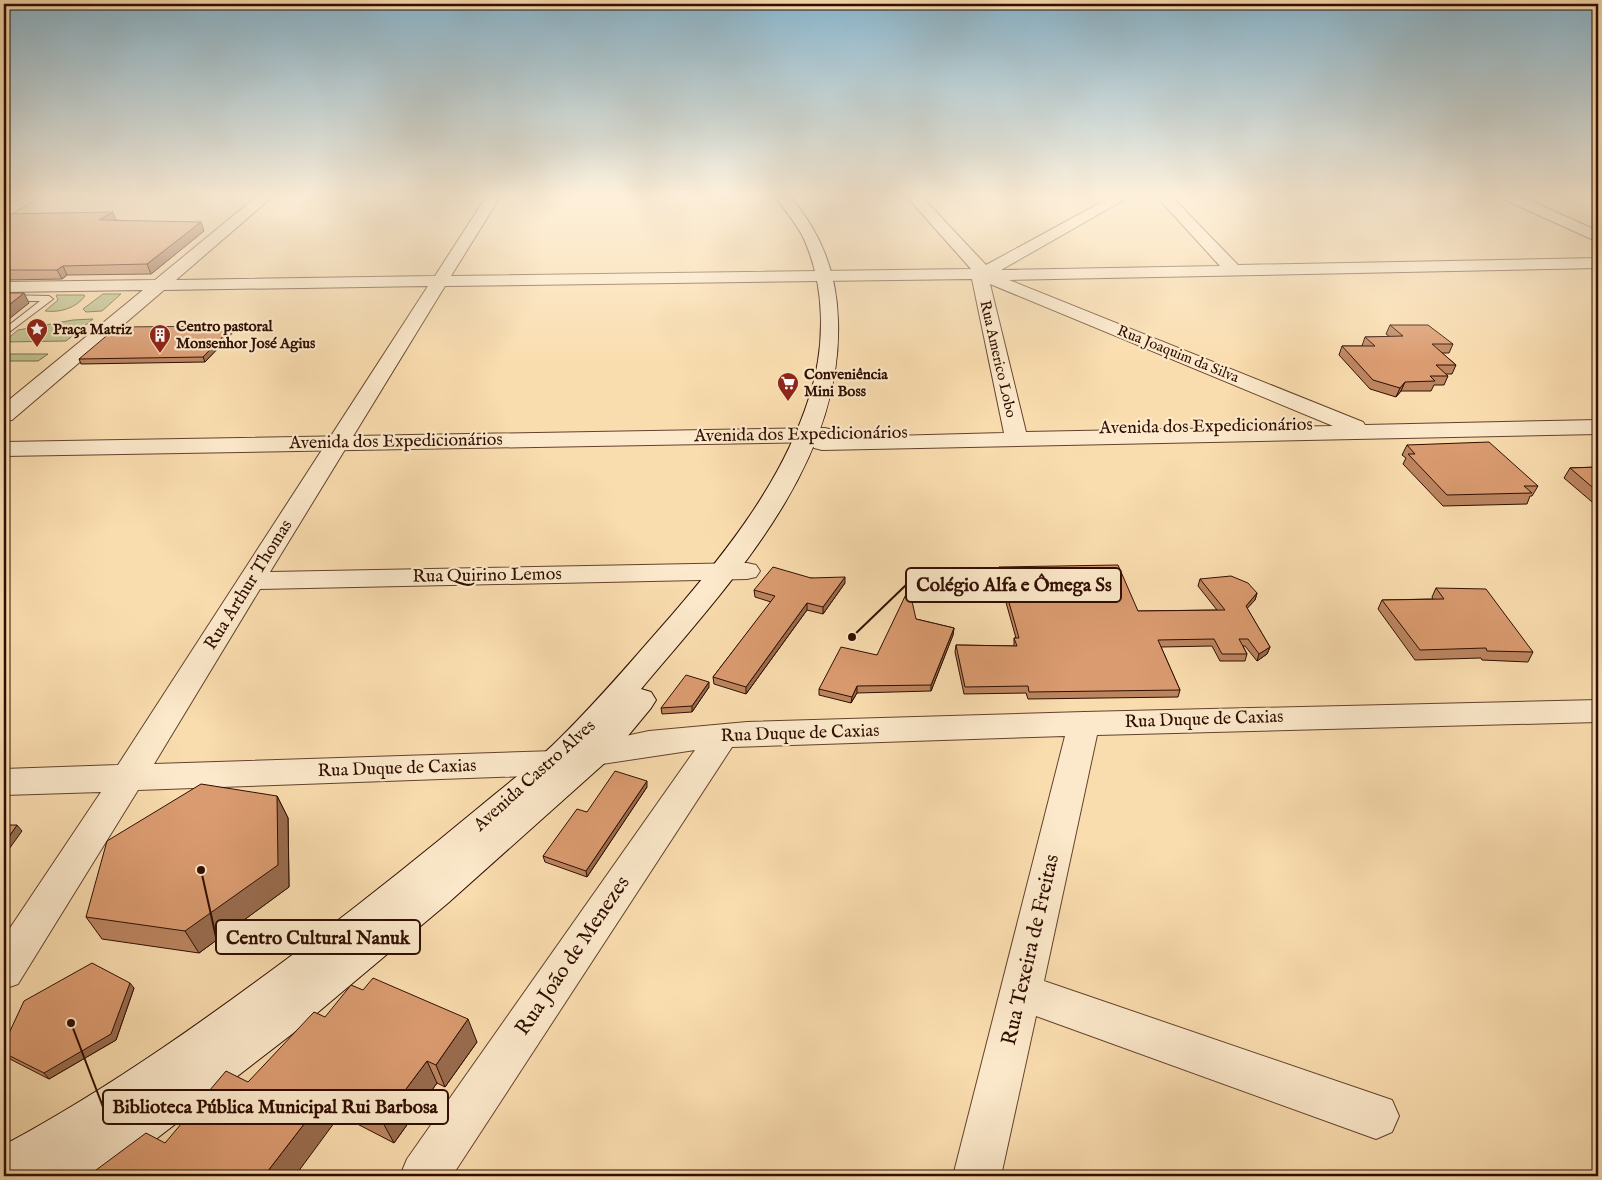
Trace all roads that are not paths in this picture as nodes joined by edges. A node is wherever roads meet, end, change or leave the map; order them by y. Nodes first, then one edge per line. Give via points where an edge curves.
1 (198, 252) edge
2 (458, 252) edge
3 (823, 252) edge
4 (964, 252) edge
5 (1023, 252) edge
6 (1215, 252) edge
7 (1598, 263) edge
8 (1232, 270) junction
9 (984, 274) junction
10 (833, 276) junction
11 (439, 281) junction
12 (160, 284) junction
13 (4, 287) edge
14 (4, 298) edge
15 (4, 333) edge
16 (4, 415) edge
17 (1598, 418) edge
18 (1533, 425) junction
19 (1598, 427) edge
20 (1357, 428) junction
21 (1016, 436) junction
22 (815, 439) junction
23 (334, 447) junction
24 (4, 448) edge
25 (148, 450) junction
26 (4, 457) edge
27 (735, 571) junction
28 (251, 581) junction
29 (1598, 712) edge
30 (1084, 723) junction
31 (722, 736) junction
32 (596, 751) junction
33 (555, 763) junction
34 (128, 779) junction
35 (4, 782) edge
36 (357, 942) junction
37 (4, 971) edge
38 (1021, 992) junction
39 (1376, 1116) dead end
40 (4, 1170) edge
41 (70, 1176) edge
42 (424, 1176) edge
43 (978, 1176) edge

1 - 12 street
2 - 11 street, Rua Arthur Thomas
3 - 10 street, Avenida Castro Alves
4 - 9 street
5 - 9 street
6 - 8 street
7 - 8 street
8 - 9 street
9 - 10 street
9 - 20 street, Rua Joaquim da Silva
9 - 21 street, Rua Americo Lobo
10 - 11 street
10 - 22 street, Avenida Castro Alves via 840,330 825,377
11 - 12 street
11 - 23 street, Rua Arthur Thomas
12 - 13 street
12 - 16 street
14 - 15 lane via 49,299
17 - 18 street, Avenida dos Expedicionários
18 - 19 street, Avenida dos Expedicionários
18 - 20 street, Avenida dos Expedicionários
20 - 21 street, Avenida dos Expedicionários
21 - 22 street, Avenida dos Expedicionários
22 - 23 street, Avenida dos Expedicionários
22 - 27 street, Avenida Castro Alves via 776,496
23 - 25 street, Avenida dos Expedicionários
23 - 28 street, Rua Arthur Thomas
24 - 25 street, Avenida dos Expedicionários
25 - 26 street, Avenida dos Expedicionários
27 - 28 street, Rua Quirino Lemos
27 - 32 street, Avenida Castro Alves via 695,636
27 - 33 street, Avenida Castro Alves
28 - 34 street, Rua Arthur Thomas
29 - 30 street, Rua Duque de Caxias
30 - 31 street, Rua Duque de Caxias
30 - 38 street, Rua Texeira de Freitas
31 - 32 street, Rua Duque de Caxias
31 - 42 street, Rua João de Menezes
32 - 33 street, Rua Duque de Caxias
32 - 36 street, Avenida Castro Alves via 435,892
33 - 34 street, Rua Duque de Caxias
33 - 36 street, Avenida Castro Alves via 418,880
34 - 35 street, Rua Duque de Caxias
34 - 37 street, Rua Arthur Thomas
36 - 40 street, Avenida Castro Alves via 132,1096
36 - 41 street, Avenida Castro Alves via 277,1020
38 - 39 street
38 - 43 street, Rua Texeira de Freitas

